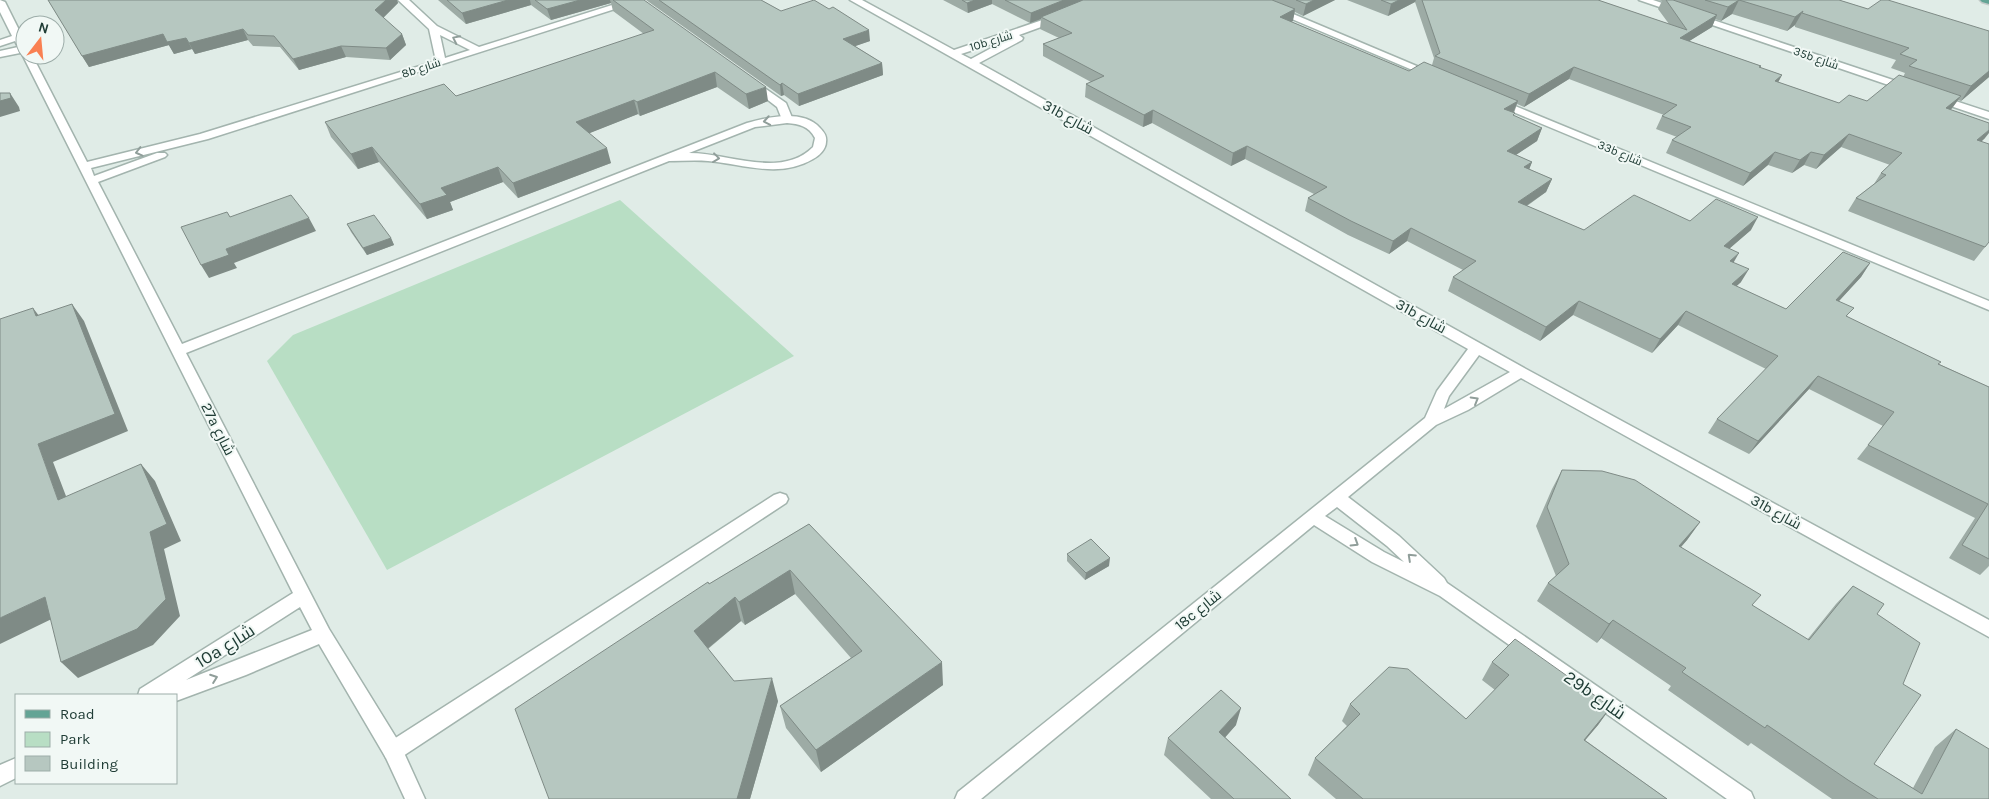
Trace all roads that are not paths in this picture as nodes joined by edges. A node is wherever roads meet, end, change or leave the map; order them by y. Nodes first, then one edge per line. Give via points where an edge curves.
1 (403, 0) edge
2 (855, 0) edge
3 (1252, 0) edge
4 (1644, 0) edge
5 (1985, 0) edge
6 (1989, 1) edge
7 (0, 2) edge
8 (640, 2) edge
9 (1066, 15) edge
10 (434, 28) junction
11 (1029, 29) junction
12 (15, 31) edge
13 (15, 38) edge
14 (0, 43) edge
15 (478, 50) junction
16 (15, 53) edge
17 (953, 53) junction
18 (0, 54) edge
19 (441, 62) junction
20 (971, 63) junction
21 (32, 65) edge
22 (739, 73) edge
23 (1445, 80) edge
24 (1491, 99) edge
25 (1989, 116) edge
26 (787, 120) junction
27 (204, 137) junction
28 (667, 158) junction
29 (84, 166) junction
30 (91, 181) junction
31 (1989, 306) edge
32 (1477, 347) junction
33 (178, 351) junction
34 (1521, 372) junction
35 (1431, 421) junction
36 (1337, 498) junction
37 (780, 499) dead end
38 (1314, 517) junction
39 (1446, 591) junction
40 (303, 596) junction
41 (1989, 629) edge
42 (323, 634) junction
43 (149, 694) edge
44 (172, 694) edge
45 (393, 751) junction
46 (15, 768) edge
47 (0, 776) edge
48 (415, 799) edge
49 (965, 799) edge
50 (1744, 799) edge

1 - 10 street
2 - 17 street, 31b شارع
3 - 23 street
4 - 25 street, 35b شارع
5 - 6 main road
7 - 12 street, 27a شارع
8 - 15 street, 8b شارع
9 - 11 street, 10b شارع
15 -> 10 street
10 - 19 street
11 - 17 street, 10b شارع
11 - 20 street, 10b شارع
13 - 14 street
15 - 19 street, 8b شارع
16 - 18 street
17 - 20 street, 31b شارع
19 - 27 street, 8b شارع
20 - 32 street, 31b شارع
21 - 29 street, 27a شارع
22 - 26 street via 778,101 786,111
24 - 31 street, 33b شارع
26 -> 28 street via 745,127
28 -> 26 street via 715,158 769,167 793,164 814,153 821,138 818,131 810,126
27 -> 29 street, 8b شارع
27 - 30 street, 8b شارع
28 - 33 street
29 - 30 street, 27a شارع
30 - 33 street, 27a شارع
32 - 34 street, 31b شارع
32 - 35 street, 18c شارع via 1442,395
33 - 40 street, 27a شارع
35 -> 34 street, 18c شارع
34 - 41 street, 31b شارع
35 - 36 street, 18c شارع
36 - 38 street, 18c شارع
39 -> 36 street, 29b شارع via 1408,554
37 - 45 street
38 -> 39 street, 29b شارع via 1378,557
38 - 49 street, 18c شارع
39 - 50 street, 29b شارع
40 - 42 street, 27a شارع
40 - 43 street, 10a شارع
44 -> 42 street, 10a شارع
42 - 45 street, 27a شارع
45 - 48 street, 27a شارع
46 - 47 street

